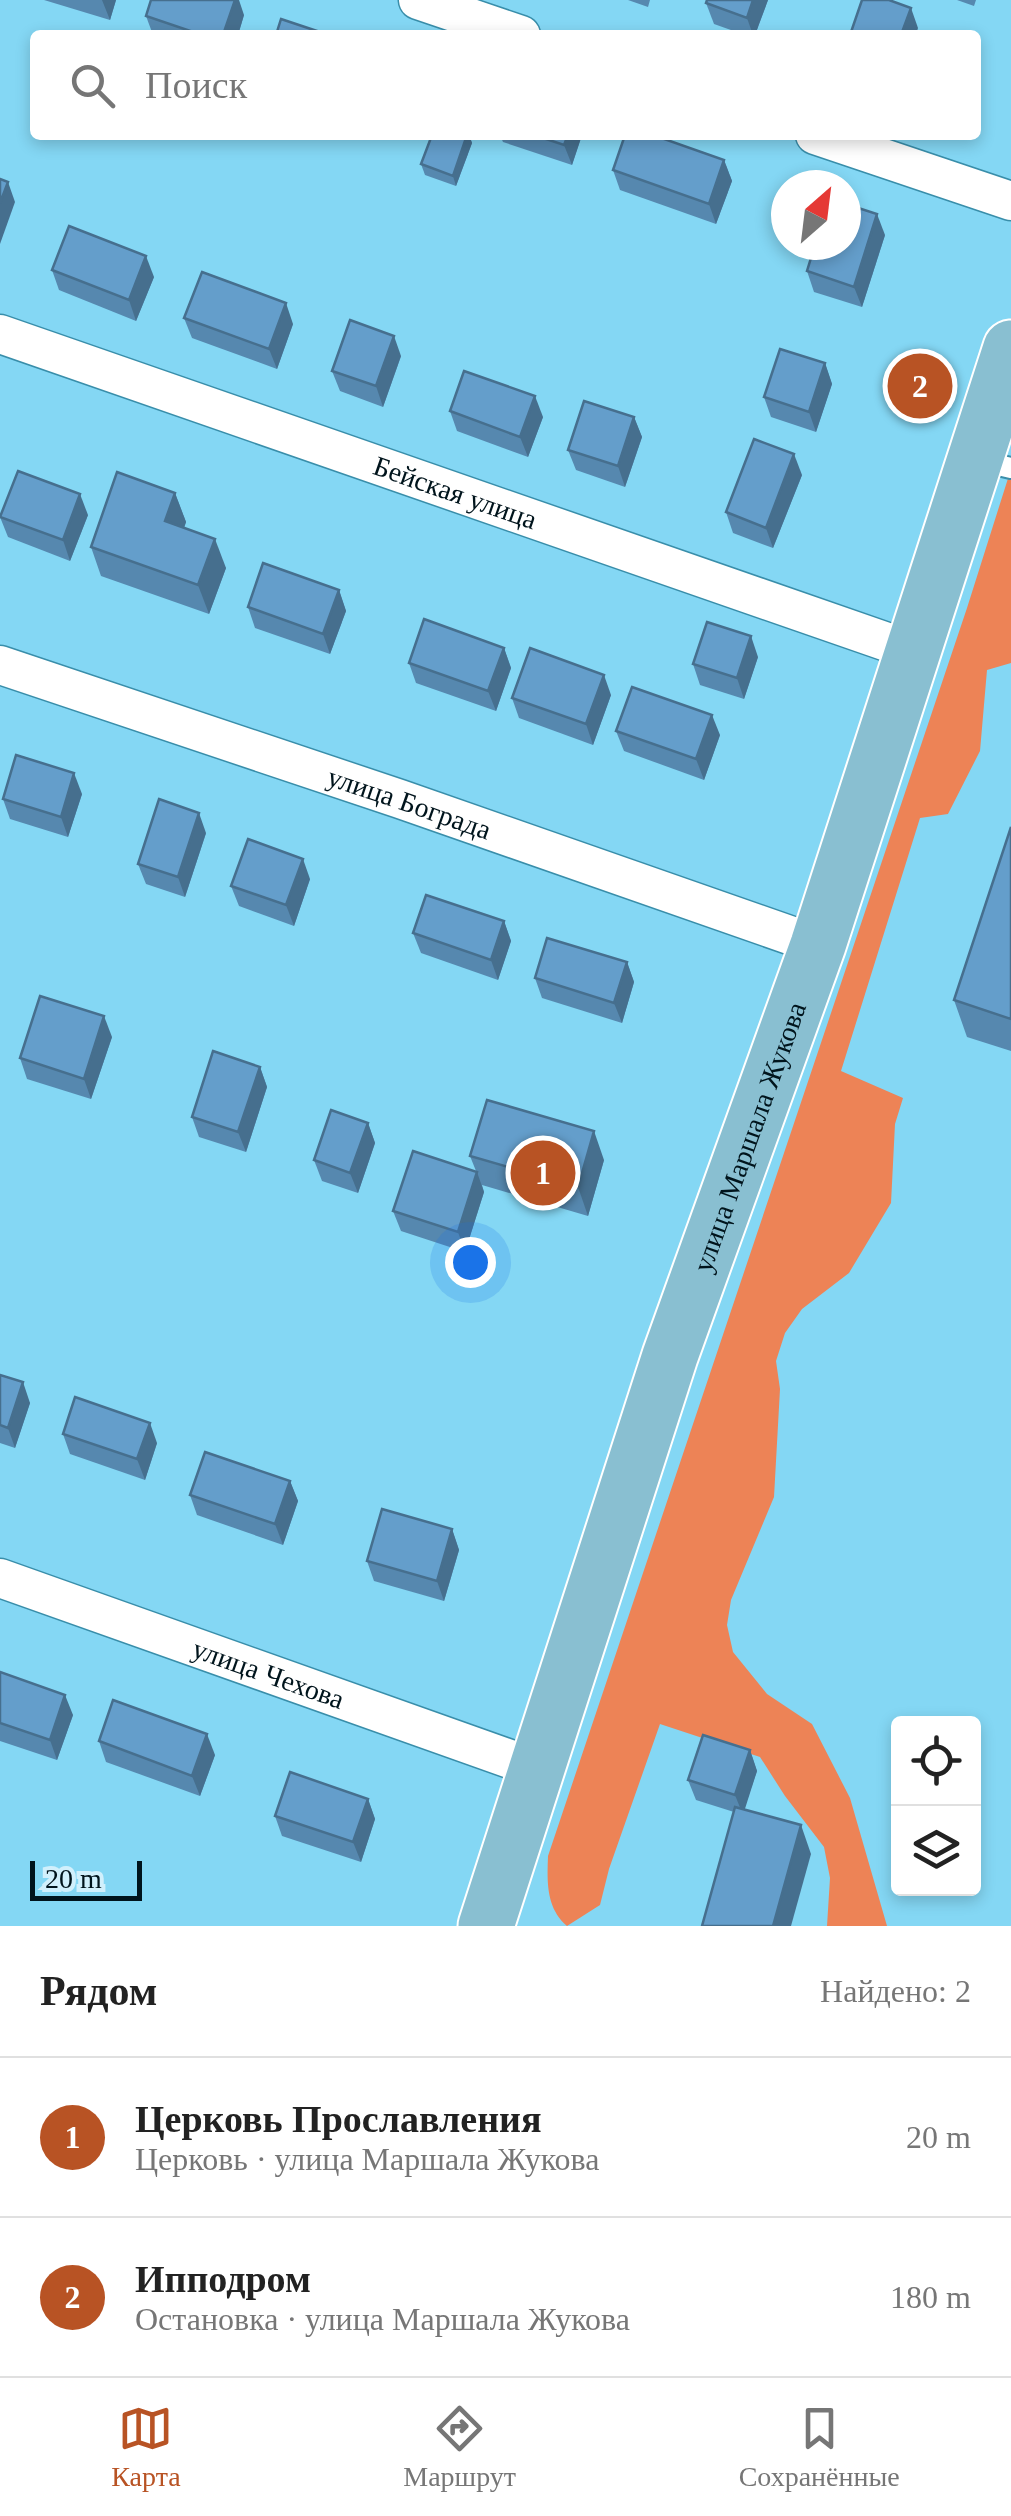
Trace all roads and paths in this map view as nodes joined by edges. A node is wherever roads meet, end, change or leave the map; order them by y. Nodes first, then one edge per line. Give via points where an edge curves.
1 (418, 0) edge
2 (506, 30) edge
3 (830, 140) edge
4 (1011, 201) edge
5 (0, 334) edge
6 (1011, 348) edge
7 (993, 464) edge
8 (913, 651) junction
9 (0, 665) edge
10 (818, 945) junction
11 (0, 1578) edge
12 (538, 1769) junction
13 (486, 1926) edge

1 - 2 street
3 - 4 street
5 - 8 street, Бейская улица
6 - 7 main road, улица Маршала Жукова
7 - 8 main road, улица Маршала Жукова
8 - 10 main road, улица Маршала Жукова
9 - 10 street, улица Бограда
10 - 12 main road, улица Маршала Жукова via 670,1356
11 - 12 street, улица Чехова
12 - 13 main road, улица Маршала Жукова

